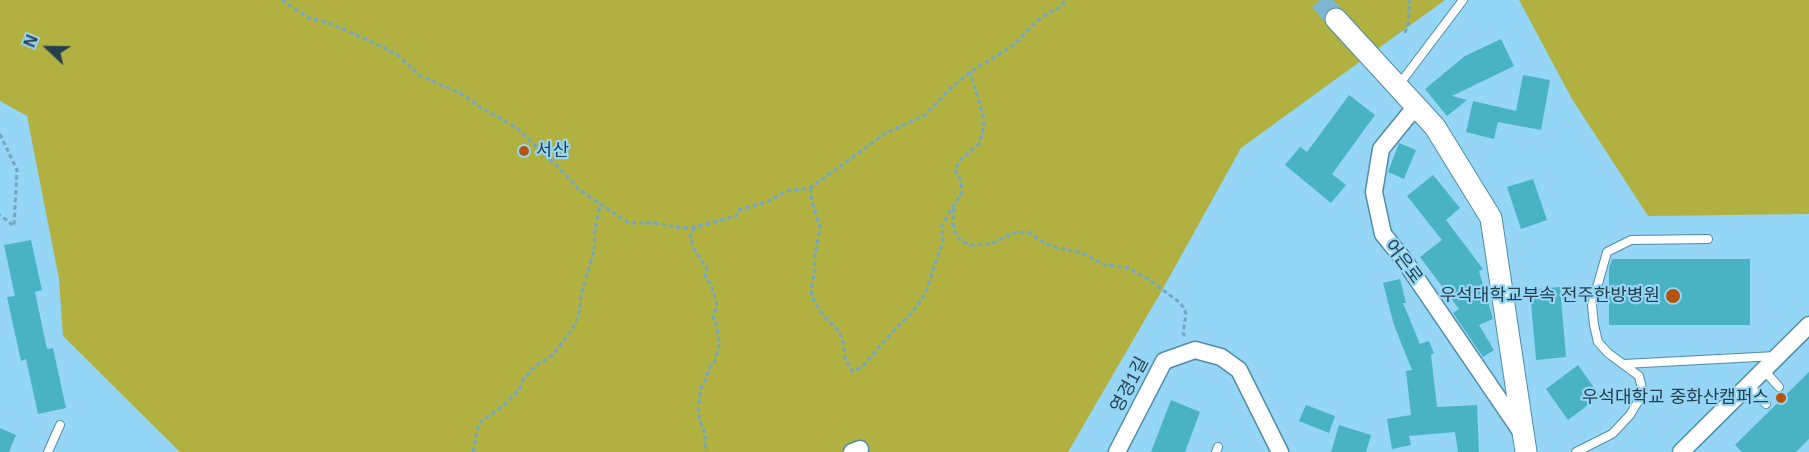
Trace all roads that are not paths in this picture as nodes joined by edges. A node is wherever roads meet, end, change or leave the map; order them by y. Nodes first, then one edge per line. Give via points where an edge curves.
1 (1463, 0) edge
2 (1336, 18) tunnel mouth
3 (1397, 86) junction
4 (1416, 106) junction
5 (1708, 239) dead end
6 (1809, 325) edge
7 (1778, 356) junction
8 (1624, 364) junction
9 (1764, 370) junction
10 (1749, 385) junction
11 (1779, 387) dead end
12 (1766, 404) dead end
13 (60, 425) dead end
14 (1525, 444) edge
15 (48, 452) edge
16 (1117, 452) edge
17 (1280, 452) edge
18 (1576, 452) edge
19 (1681, 452) edge

1 - 3 lane
2 - 3 street, 어은로
3 - 4 street, 어은로
4 - 14 street, 어은로 via 1436,127 1491,218
4 - 14 street, 어은로 via 1381,149 1374,192 1383,234
5 - 8 lane via 1630,240 1607,252 1592,304 1594,325 1598,342
6 - 7 street
7 - 8 lane
7 - 9 street
8 - 18 lane via 1639,376 1643,393 1612,434
9 - 10 street
9 - 11 lane
10 - 12 lane
10 - 19 street
13 - 15 lane
16 - 17 street, 영경1길 via 1164,361 1195,350 1221,357 1239,370

